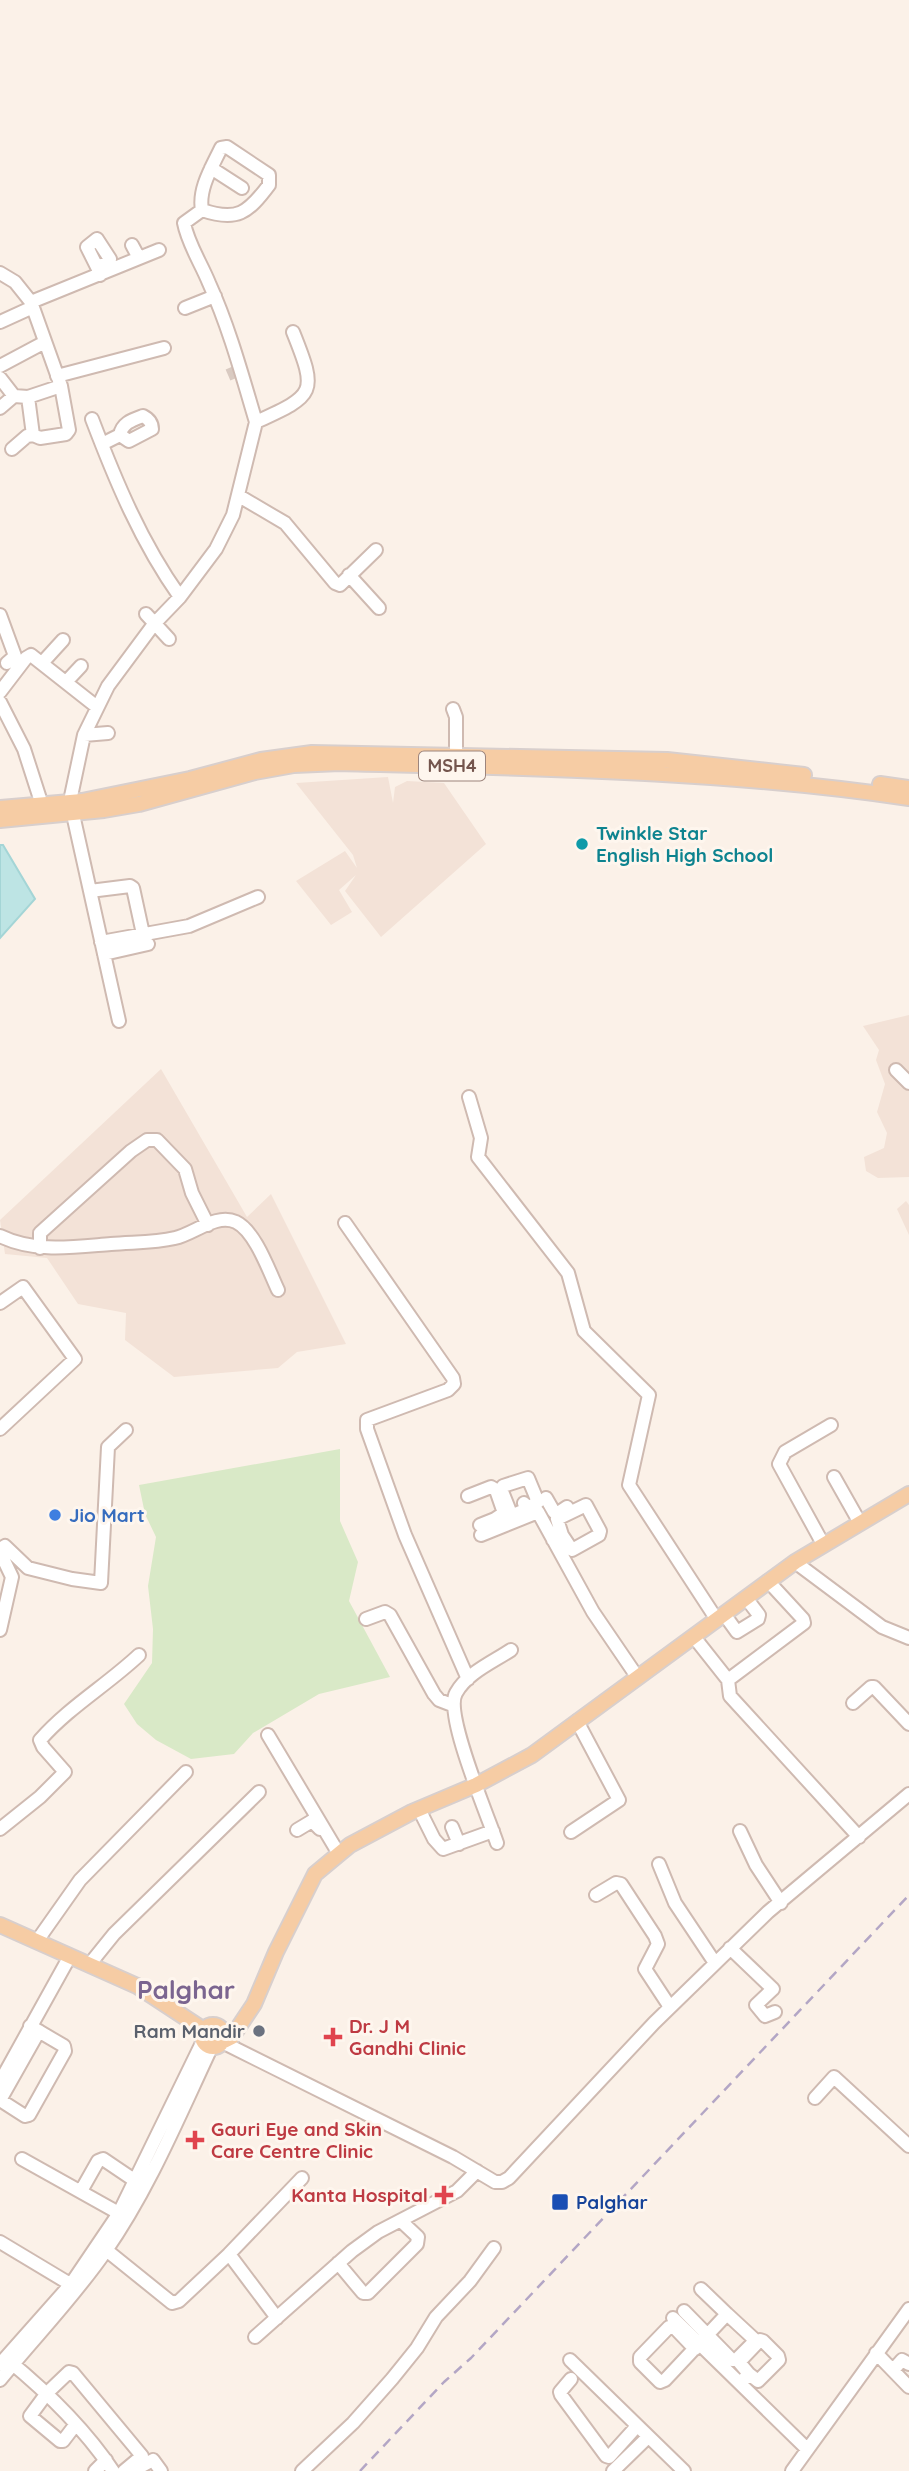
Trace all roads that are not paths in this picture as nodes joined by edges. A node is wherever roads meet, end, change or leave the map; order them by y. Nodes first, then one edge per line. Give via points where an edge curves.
1 (211, 168) junction
2 (242, 188) dead end
3 (202, 210) junction
4 (132, 245) dead end
5 (159, 250) dead end
6 (139, 258) junction
7 (0, 273) edge
8 (215, 296) junction
9 (32, 304) junction
10 (185, 308) dead end
11 (0, 322) edge
12 (293, 332) dead end
13 (45, 342) junction
14 (164, 348) dead end
15 (0, 366) edge
16 (0, 379) edge
17 (59, 381) junction
18 (21, 396) junction
19 (0, 408) edge
20 (92, 419) dead end
21 (256, 422) junction
22 (33, 435) junction
23 (120, 435) dead end
24 (102, 444) junction
25 (12, 449) dead end
26 (239, 496) junction
27 (376, 550) dead end
28 (349, 575) junction
29 (180, 597) junction
30 (380, 608) dead end
31 (0, 615) edge
32 (150, 619) junction
33 (169, 639) dead end
34 (63, 640) dead end
35 (42, 663) junction
36 (8, 664) edge
37 (81, 666) dead end
38 (66, 682) junction
39 (0, 692) edge
40 (0, 702) edge
41 (97, 707) junction
42 (453, 709) dead end
43 (108, 733) dead end
44 (84, 735) junction
45 (456, 755) junction
46 (489, 762) junction
47 (596, 765) junction
48 (909, 788) edge
49 (909, 798) edge
50 (42, 805) junction
51 (0, 807) edge
52 (71, 808) junction
53 (0, 820) edge
54 (90, 891) junction
55 (258, 897) dead end
56 (146, 939) junction
57 (103, 948) junction
58 (119, 1021) dead end
59 (896, 1070) dead end
60 (909, 1083) edge
61 (469, 1097) dead end
62 (345, 1223) dead end
63 (208, 1225) junction
64 (0, 1236) edge
65 (40, 1248) junction
66 (278, 1290) dead end
67 (0, 1303) edge
68 (831, 1425) dead end
69 (0, 1429) edge
70 (125, 1430) dead end
71 (834, 1477) dead end
72 (538, 1483) dead end
73 (909, 1493) edge
74 (468, 1496) dead end
75 (546, 1498) junction
76 (575, 1502) dead end
77 (529, 1510) junction
78 (496, 1523) junction
79 (860, 1523) junction
80 (480, 1530) dead end
81 (823, 1544) junction
82 (0, 1550) edge
83 (794, 1562) junction
84 (768, 1581) junction
85 (746, 1598) junction
86 (721, 1617) junction
87 (366, 1619) dead end
88 (0, 1630) edge
89 (694, 1637) junction
90 (909, 1638) edge
91 (712, 1646) dead end
92 (511, 1650) dead end
93 (139, 1655) dead end
94 (731, 1677) junction
95 (638, 1678) junction
96 (468, 1679) junction
97 (853, 1703) dead end
98 (452, 1705) junction
99 (577, 1721) junction
100 (909, 1724) edge
101 (268, 1735) dead end
102 (186, 1772) dead end
103 (476, 1785) junction
104 (258, 1792) dead end
105 (909, 1794) edge
106 (419, 1809) junction
107 (452, 1827) dead end
108 (0, 1829) edge
109 (297, 1830) dead end
110 (740, 1831) dead end
111 (571, 1832) dead end
112 (859, 1836) junction
113 (459, 1844) junction
114 (338, 1855) junction
115 (659, 1864) dead end
116 (596, 1895) dead end
117 (781, 1903) junction
118 (0, 1925) edge
119 (37, 1941) junction
120 (730, 1948) junction
121 (70, 1956) junction
122 (715, 1964) junction
123 (89, 1965) junction
124 (670, 2007) junction
125 (775, 2012) dead end
126 (35, 2029) junction
127 (210, 2040) junction
128 (0, 2082) edge
129 (815, 2098) dead end
130 (0, 2100) edge
131 (909, 2146) edge
132 (22, 2159) dead end
133 (477, 2171) junction
134 (302, 2178) dead end
135 (139, 2184) junction
136 (81, 2191) junction
137 (123, 2215) junction
138 (401, 2221) junction
139 (0, 2242) edge
140 (102, 2247) junction
141 (494, 2248) dead end
142 (229, 2254) junction
143 (338, 2263) junction
144 (74, 2287) junction
145 (701, 2289) dead end
146 (727, 2314) junction
147 (678, 2315) dead end
148 (908, 2315) edge
149 (277, 2318) junction
150 (255, 2337) dead end
151 (701, 2343) junction
152 (876, 2353) junction
153 (570, 2360) dead end
154 (6, 2362) edge
155 (900, 2362) edge
156 (571, 2379) dead end
157 (0, 2380) edge
158 (909, 2387) edge
159 (47, 2393) junction
160 (76, 2424) junction
161 (637, 2426) junction
162 (648, 2437) junction
163 (806, 2448) junction
164 (106, 2459) junction
165 (95, 2471) edge
166 (113, 2471) edge
167 (124, 2471) edge
168 (135, 2471) edge
169 (161, 2471) edge
170 (302, 2471) edge
171 (613, 2471) edge
172 (684, 2471) edge
173 (792, 2471) edge

1 - 2 street
1 - 3 street via 200,201
1 - 3 street via 221,148 227,147 269,176 269,185 255,204 231,216
3 - 8 street via 184,223
4 - 6 street
5 - 6 street
6 - 9 street via 95,272
7 - 9 street via 15,282
8 - 10 street
8 - 21 street
9 - 11 street
9 - 13 street
12 - 21 street via 306,364 304,395
13 - 15 street
13 - 17 street
14 - 17 street
16 - 18 street
17 - 18 street
17 - 22 street via 69,430 40,438
18 - 19 street
18 - 22 street
20 - 24 street
21 - 26 street
22 - 25 street
23 - 24 street
24 - 29 street via 142,537
26 - 28 street via 285,523 335,583
26 - 29 street via 216,549
27 - 28 street
28 - 30 street
29 - 32 street
31 - 36 street via 15,656
32 - 33 street
32 - 41 street
34 - 35 street
35 - 36 street via 31,656
35 - 38 street
36 - 39 street
37 - 38 street
38 - 41 street
40 - 50 street via 24,749
41 - 44 street
42 - 45 street
43 - 44 street
44 - 52 street
45 - 46 main road, MSH4
45 - 52 main road, MSH4 via 312,753 261,760 82,801
46 - 47 main road, MSH4
46 - 52 main road, MSH4 via 294,765 139,804
47 - 48 main road, MSH4 via 667,760
47 - 49 main road, MSH4
50 - 51 main road, MSH4
50 - 52 main road, MSH4
52 - 53 main road, MSH4
52 - 54 street
54 - 56 street via 133,888
54 - 57 street
55 - 56 street
56 - 57 street
57 - 58 street
59 - 60 street
61 - 86 street via 481,1139 478,1157 568,1273 584,1331 649,1395 629,1485
62 - 96 street via 453,1378 449,1390 367,1420 367,1429 405,1535
63 - 65 street via 178,1238
63 - 65 street via 185,1169 157,1140 147,1140 40,1233
63 - 66 street via 222,1219 236,1222 250,1234
64 - 65 street
67 - 69 street via 23,1287 75,1359
68 - 81 street via 785,1452 779,1464
70 - 82 street via 108,1447 101,1583 28,1568 5,1546
71 - 79 street
72 - 75 street
73 - 79 main road
74 - 78 street via 496,1490 504,1513
75 - 76 street via 558,1513
75 - 77 street
77 - 78 street
77 - 95 street via 558,1537 593,1612
78 - 80 street
79 - 81 main road
81 - 83 main road
82 - 88 street via 12,1577
83 - 84 main road
83 - 90 street via 882,1627
84 - 85 main road
84 - 94 street via 804,1623
85 - 86 main road
85 - 86 street via 758,1619 737,1632
86 - 89 main road
87 - 98 street via 385,1612 390,1615 434,1694
89 - 94 street
89 - 95 main road
91 - 94 street
92 - 96 street
93 - 108 street via 40,1740 65,1772
94 - 112 street via 730,1696
95 - 99 main road
96 - 98 street
97 - 100 street via 874,1687
98 - 103 street
99 - 103 main road via 532,1755
99 - 111 street via 620,1800
101 - 114 street
102 - 119 street via 80,1880
103 - 106 main road
103 - 113 street via 495,1837
104 - 123 street via 114,1934
105 - 112 street
106 - 113 street via 440,1847
106 - 114 main road
107 - 113 street
109 - 114 street via 314,1821
110 - 117 street
112 - 117 street
114 - 127 main road via 315,1874 254,2004 232,2037
115 - 122 street via 676,1903
116 - 124 street via 616,1883 628,1895 658,1944 645,1969
117 - 120 street
118 - 119 main road
119 - 121 main road
120 - 122 street
120 - 125 street via 773,1989 756,2005 765,2016
121 - 123 main road
121 - 126 street
122 - 124 street
123 - 127 main road via 137,1986
124 - 133 street via 509,2178 495,2182
126 - 128 street
126 - 130 street
126 - 130 street via 65,2051 29,2115
127 - 133 street
127 - 135 street
129 - 131 street via 834,2077
132 - 136 street
133 - 138 street via 457,2191
134 - 142 street
135 - 136 street via 103,2159
135 - 137 street
136 - 137 street
137 - 140 street
138 - 143 street via 378,2232
138 - 143 street via 418,2237 417,2244 368,2293
139 - 144 street
140 - 142 street via 172,2303
140 - 144 street
141 - 170 street via 392,2379
142 - 149 street
143 - 149 street
144 - 154 street
145 - 146 street
146 - 151 street
146 - 151 street via 753,2343 736,2360
147 - 151 street
148 - 152 street
149 - 150 street
151 - 151 street via 660,2382 640,2362 669,2327
151 - 163 street via 744,2379
152 - 155 street
152 - 163 street
153 - 161 street
154 - 157 street
154 - 159 street
155 - 158 street
156 - 161 street via 561,2395 606,2456
159 - 160 street
159 - 160 street via 30,2416 60,2441
159 - 167 street via 73,2373 142,2456
160 - 164 street
161 - 162 street
162 - 171 street
162 - 172 street
163 - 173 street
164 - 165 street
164 - 166 street
168 - 169 street via 151,2460

